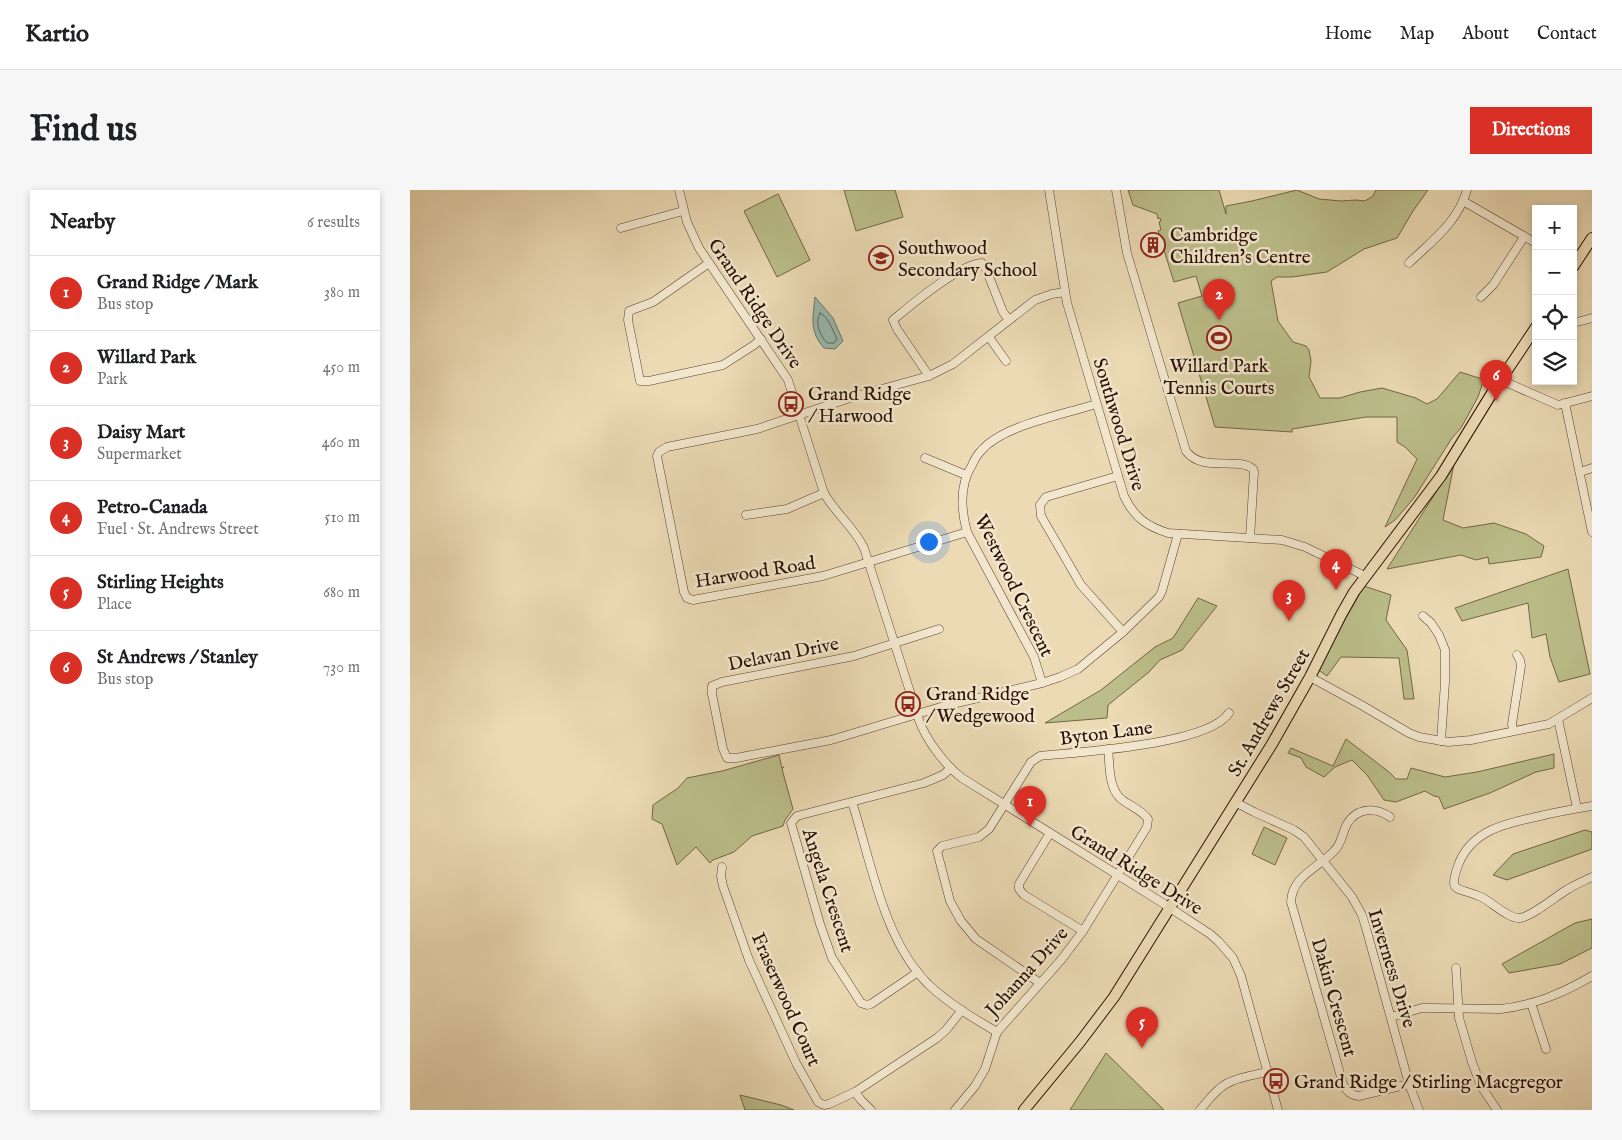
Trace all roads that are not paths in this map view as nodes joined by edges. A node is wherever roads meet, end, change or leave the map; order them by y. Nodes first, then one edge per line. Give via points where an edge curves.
1 (679, 190) edge
2 (1049, 190) edge
3 (1116, 190) edge
4 (1467, 190) edge
5 (1463, 201) junction
6 (683, 211) junction
7 (621, 228) dead end
8 (1524, 237) junction
9 (1592, 238) edge
10 (1532, 242) edge
11 (1577, 261) edge
12 (709, 262) junction
13 (1409, 263) dead end
14 (1065, 292) junction
15 (1481, 296) dead end
16 (1592, 318) edge
17 (1009, 320) junction
18 (1577, 322) edge
19 (1532, 333) edge
20 (990, 337) junction
21 (761, 339) junction
22 (1006, 361) dead end
23 (929, 376) junction
24 (1501, 380) junction
25 (1592, 396) edge
26 (1565, 403) junction
27 (1096, 404) junction
28 (799, 414) junction
29 (925, 458) dead end
30 (1592, 468) edge
31 (1580, 472) junction
32 (966, 475) junction
33 (1118, 476) junction
34 (824, 493) junction
35 (746, 515) dead end
36 (967, 532) junction
37 (1592, 532) edge
38 (1178, 534) junction
39 (1250, 538) junction
40 (870, 563) junction
41 (1365, 576) junction
42 (1423, 616) dead end
43 (939, 629) dead end
44 (1123, 632) junction
45 (895, 643) junction
46 (1518, 655) dead end
47 (1310, 677) junction
48 (1042, 683) junction
49 (1592, 698) edge
50 (1229, 713) dead end
51 (917, 714) junction
52 (1558, 719) junction
53 (1513, 731) junction
54 (1441, 741) junction
55 (1108, 749) junction
56 (951, 768) junction
57 (852, 802) junction
58 (1235, 802) junction
59 (1004, 804) junction
60 (1592, 806) edge
61 (1577, 808) junction
62 (1390, 817) dead end
63 (1050, 833) junction
64 (1323, 860) junction
65 (722, 867) dead end
66 (1118, 875) junction
67 (1592, 877) edge
68 (1169, 908) junction
69 (1083, 931) junction
70 (1456, 968) dead end
71 (918, 972) junction
72 (1591, 979) edge
73 (1040, 984) junction
74 (1531, 1004) junction
75 (1458, 1008) junction
76 (962, 1010) junction
77 (1391, 1017) junction
78 (997, 1032) junction
79 (1546, 1049) dead end
80 (1268, 1072) junction
81 (1409, 1084) junction
82 (856, 1092) junction
83 (871, 1110) edge
84 (955, 1110) edge
85 (1024, 1110) edge
86 (1200, 1110) edge
87 (1278, 1110) edge
88 (1419, 1110) edge
89 (1497, 1110) edge

1 - 6 street, Grand Ridge Drive
2 - 14 street, Southwood Drive
3 - 39 street via 1127,253 1186,451 1191,458 1201,462 1252,468
4 - 5 street
5 - 8 street
5 - 13 street via 1445,229
6 - 7 street
6 - 12 street, Grand Ridge Drive via 694,240
8 - 10 street
8 - 15 street via 1493,285
9 - 11 main road
12 - 21 street, Grand Ridge Drive
12 - 21 street via 653,302 629,311 640,381 723,365
14 - 17 street via 1035,300
14 - 27 street, Southwood Drive
16 - 18 street
17 - 20 street
17 - 23 street via 982,263 975,263 947,278 893,320
19 - 24 main road, St. Andrews Street
20 - 22 street
20 - 23 street via 953,364
21 - 28 street, Grand Ridge Drive via 785,374
23 - 28 street
24 - 26 street via 1558,405
24 - 41 main road, St. Andrews Street via 1441,476
25 - 26 street
26 - 31 street
27 - 32 street, Westwood Crescent via 1006,432 980,452
27 - 33 street, Southwood Drive
28 - 34 street, Grand Ridge Drive
28 - 40 street, Harwood Road via 757,428 667,447 659,452 657,461 684,592 693,600 823,576
29 - 32 street
30 - 31 street
31 - 37 street
32 - 36 street, Westwood Crescent via 962,505
33 - 38 street, Southwood Drive via 1128,505 1142,522 1154,529
33 - 44 street via 1046,497 1040,505 1040,516 1081,586
34 - 35 street via 787,509
34 - 40 street, Grand Ridge Drive via 856,532
36 - 40 street, Harwood Road
36 - 48 street, Westwood Crescent via 1034,657
38 - 39 street, Southwood Drive
38 - 44 street via 1159,597
39 - 41 street, Southwood Drive via 1295,543
40 - 45 street, Grand Ridge Drive
41 - 47 main road, St. Andrews Street via 1340,615
42 - 54 street via 1439,635 1445,650
43 - 45 street, Delavan Drive
44 - 48 street via 1078,669
45 - 51 street, Grand Ridge Drive
45 - 51 street, Delavan Drive via 854,656 712,686 723,749 727,758 736,758 831,740
46 - 53 street via 1521,666
47 - 54 street via 1409,733
47 - 58 main road, St. Andrews Street
48 - 51 street
49 - 52 street
50 - 55 street, Byton Lane via 1220,723 1206,729 1156,744
51 - 56 street, Grand Ridge Drive via 924,733
52 - 53 street via 1549,724
52 - 61 street
53 - 54 street via 1460,742
55 - 59 street, Byton Lane via 1040,756 1031,762
55 - 66 street, Johanna Drive via 1115,791 1148,819
56 - 57 street, Angela Crescent via 944,775 924,783
56 - 59 street, Grand Ridge Drive
57 - 71 street, Johanna Drive via 891,928
57 - 71 street, Angela Crescent via 797,816 791,823 832,958 856,997 867,1005
58 - 64 street, Inverness Drive via 1299,833
58 - 68 main road, St. Andrews Street
59 - 63 street, Grand Ridge Drive
59 - 73 street, Byton Lane via 989,830 979,837 942,846 937,851 938,859 950,901 961,921 976,939
60 - 61 street
61 - 67 street via 1490,829 1465,852 1453,885 1458,890 1476,894 1517,918 1526,917
62 - 64 street via 1368,809 1357,813 1347,824 1337,848
63 - 66 street, Grand Ridge Drive
63 - 69 street via 1019,884 1019,890
64 - 77 street, Inverness Drive via 1362,915
64 - 81 street, Dakin Crescent via 1297,883 1291,902 1343,1084 1352,1095 1359,1096
65 - 82 street, Fraserwood Court via 723,886 749,960 796,1063 818,1102 828,1104
66 - 68 street, Grand Ridge Drive
66 - 69 street, Johanna Drive
68 - 80 street, Grand Ridge Drive via 1218,941 1233,958
68 - 85 main road, St. Andrews Street via 1114,997
69 - 73 street, Johanna Drive
70 - 75 street
71 - 76 street, Johanna Drive
72 - 74 street
73 - 78 street, Johanna Drive
74 - 75 street via 1501,1009
74 - 79 street
75 - 77 street via 1422,1008
75 - 89 street via 1481,1086
76 - 78 street, Johanna Drive
76 - 82 street via 937,1038
77 - 81 street, Inverness Drive
78 - 84 street via 976,1086
80 - 86 street via 1225,1084
80 - 87 street, Grand Ridge Drive
81 - 88 street, Inverness Drive
82 - 83 street

